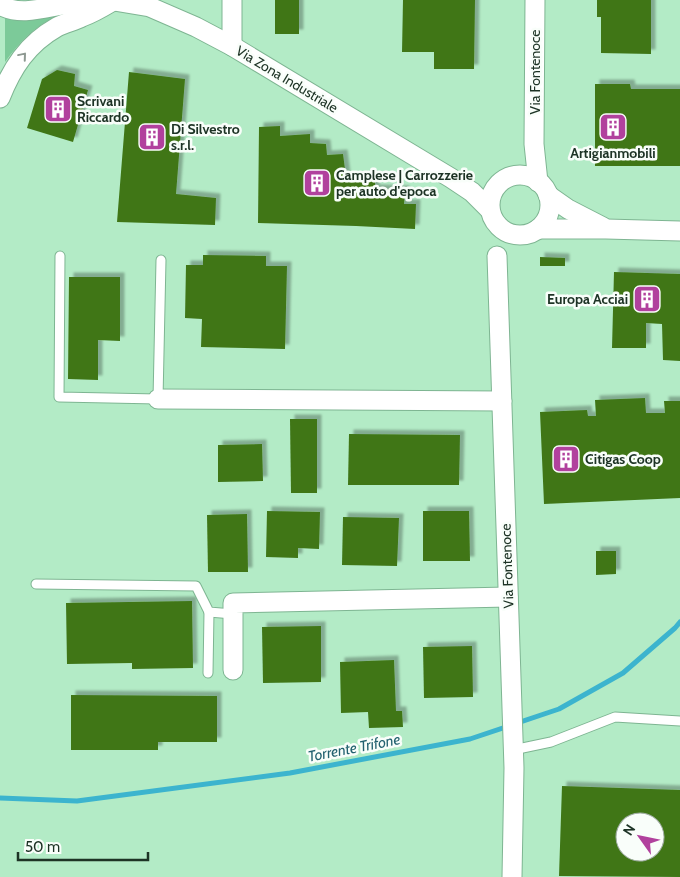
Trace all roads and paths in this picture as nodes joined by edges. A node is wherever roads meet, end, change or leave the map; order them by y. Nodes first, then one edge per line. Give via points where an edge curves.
1 (110, 0) edge
2 (232, 0) edge
3 (535, 0) edge
4 (0, 5) edge
5 (232, 46) junction
6 (0, 98) edge
7 (534, 144) junction
8 (451, 178) junction
9 (506, 180) junction
10 (543, 188) junction
11 (493, 217) junction
12 (606, 229) junction
13 (680, 231) edge
14 (529, 232) junction
15 (60, 256) dead end
16 (497, 256) junction
17 (161, 260) dead end
18 (158, 399) junction
19 (502, 401) junction
20 (36, 584) dead end
21 (508, 597) junction
22 (209, 612) junction
23 (233, 614) junction
24 (233, 670) dead end
25 (208, 674) dead end
26 (680, 720) edge
27 (513, 748) junction
28 (512, 877) edge

1 - 4 street, Via Zona Industriale via 77,2 31,11 17,11
1 - 5 street, Via Zona Industriale via 150,7
6 -> 1 street via 15,66 40,39
2 - 5 street
3 - 7 street, Via Fontenoce
5 - 8 street, Via Zona Industriale
7 - 9 street, Via Fontenoce via 527,158
7 - 10 street, Via Fontenoce
8 - 9 street, Via Zona Industriale via 471,184
8 - 11 street, Via Zona Industriale via 472,192
9 - 10 street via 522,176 531,178
9 - 11 street via 493,192 490,201
10 - 12 street via 568,209
10 - 14 street via 550,205 548,214 544,222
11 - 14 street via 503,230 511,234
11 - 16 street, Via Fontenoce
12 - 13 street
12 - 14 street
14 - 16 street via 512,239
15 - 18 lane via 59,397
16 - 19 street, Via Fontenoce
17 - 18 lane
18 - 19 street
19 - 21 street, Via Fontenoce
20 - 22 lane via 196,586
21 - 23 street via 233,603
21 - 27 street, Via Fontenoce
22 - 23 lane
22 - 25 lane
23 - 24 street
26 - 27 lane via 615,717 551,742
27 - 28 street, Via Fontenoce

